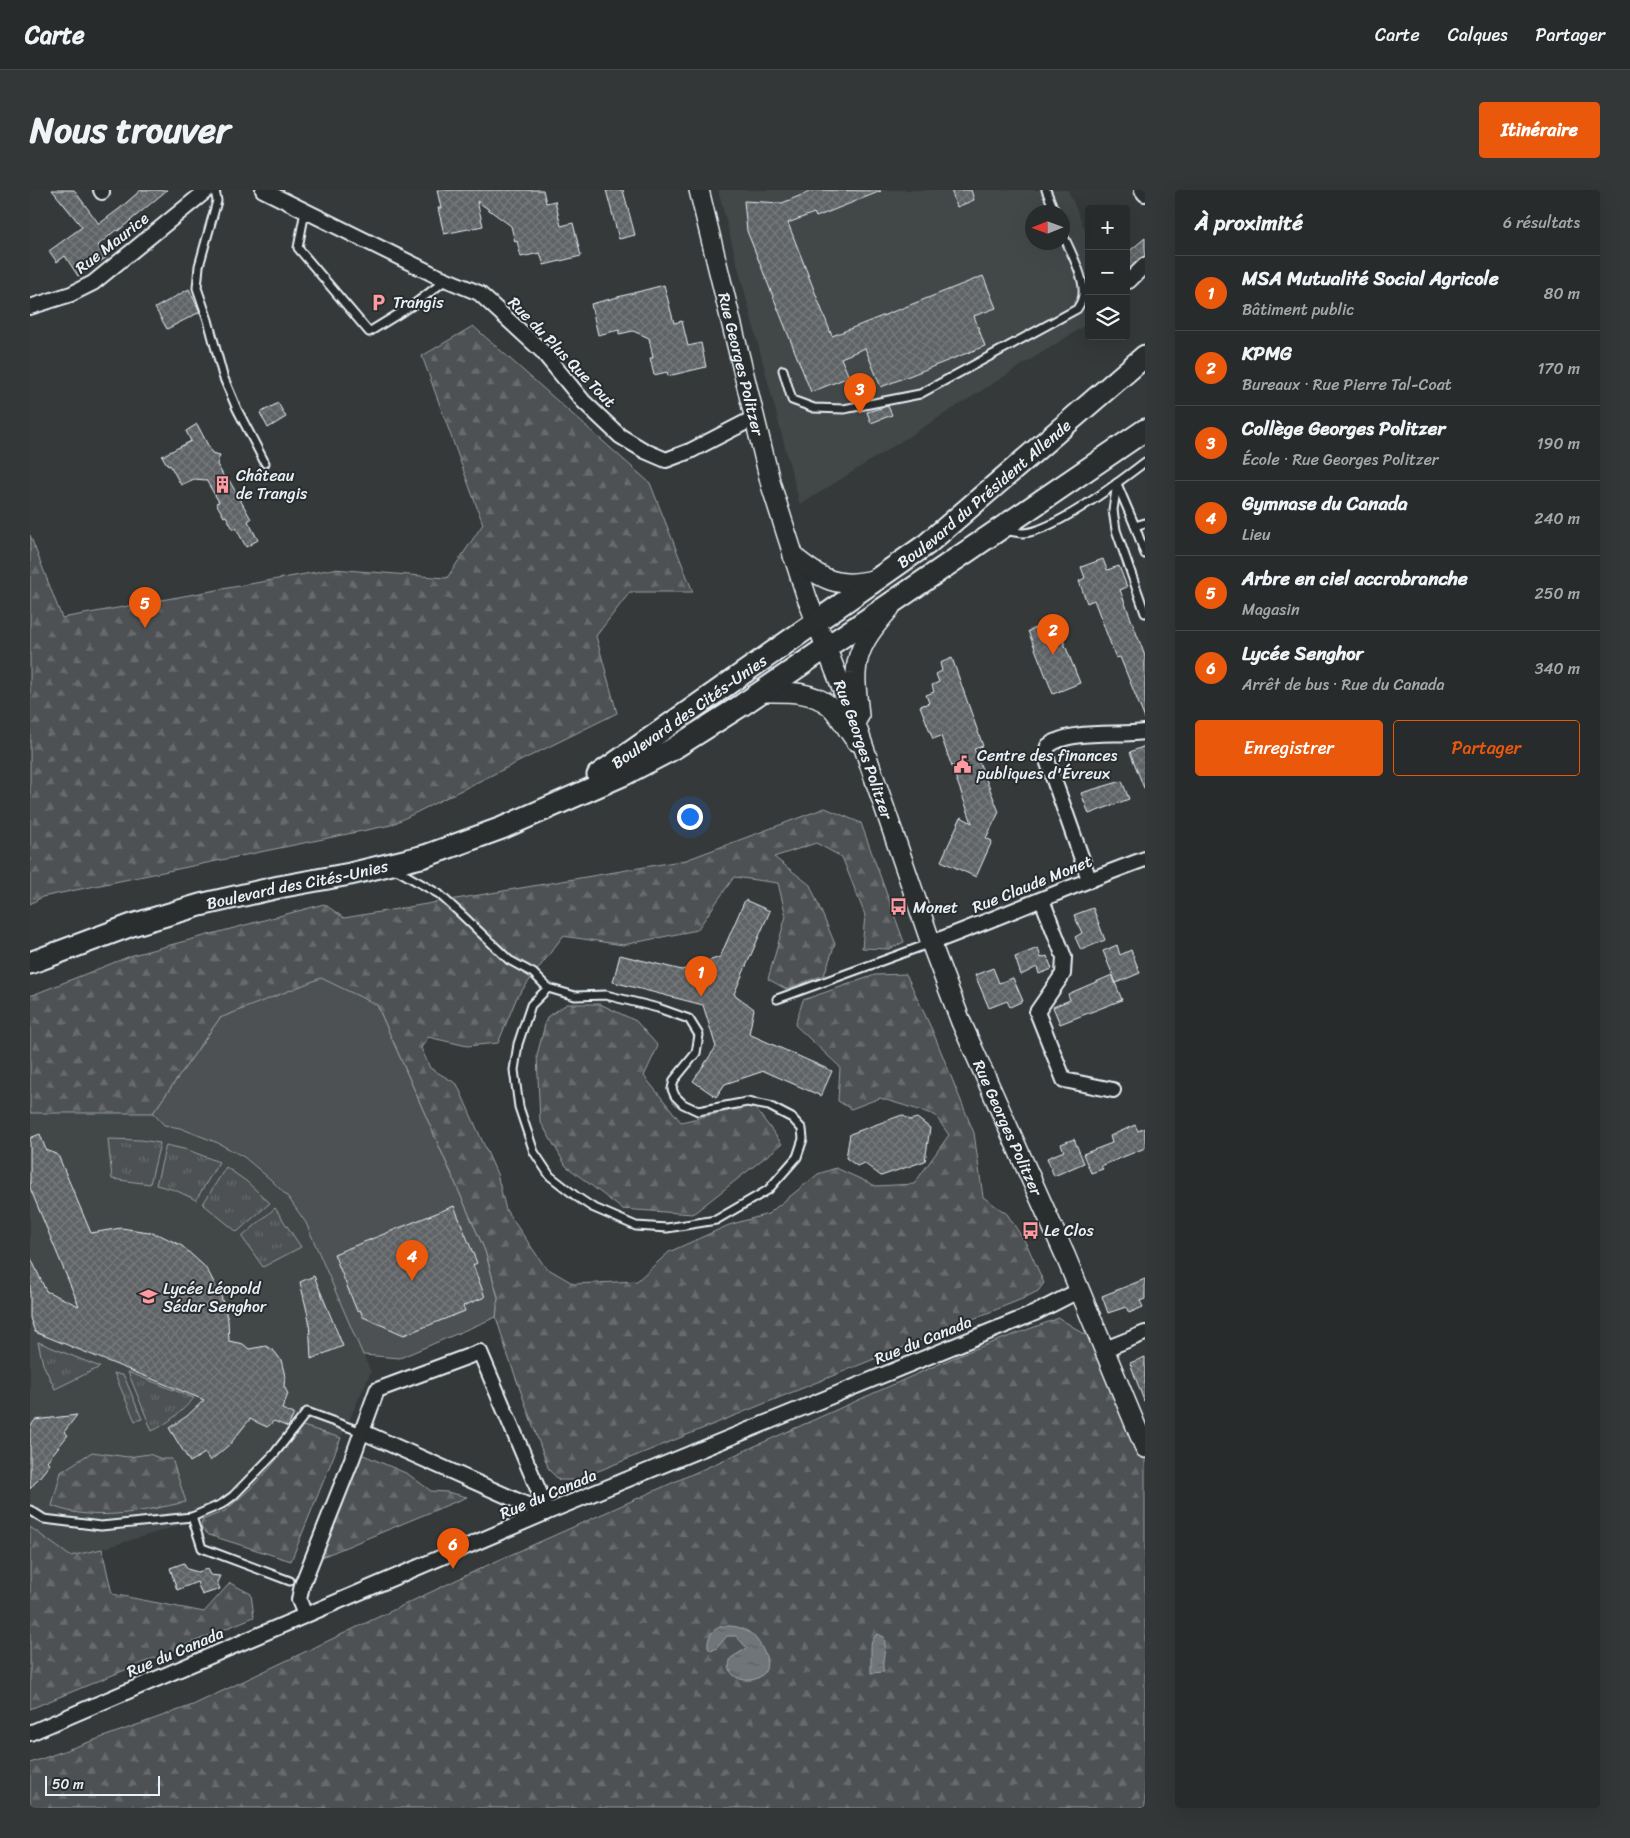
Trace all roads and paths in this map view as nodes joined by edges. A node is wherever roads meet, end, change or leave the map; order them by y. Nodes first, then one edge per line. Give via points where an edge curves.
1 (207, 190) edge
2 (215, 190) edge
3 (263, 190) edge
4 (699, 190) edge
5 (1046, 190) edge
6 (1142, 190) edge
7 (1145, 194) edge
8 (1052, 205) edge
9 (306, 211) junction
10 (1069, 250) edge
11 (1145, 265) edge
12 (447, 280) junction
13 (1130, 280) edge
14 (30, 307) edge
15 (1145, 356) edge
16 (783, 370) dead end
17 (754, 418) junction
18 (1145, 430) edge
19 (1145, 462) edge
20 (265, 463) dead end
21 (1117, 483) junction
22 (1145, 522) edge
23 (1135, 526) junction
24 (1000, 529) junction
25 (1145, 554) edge
26 (793, 556) junction
27 (880, 578) junction
28 (898, 598) junction
29 (1145, 612) edge
30 (816, 622) junction
31 (826, 648) junction
32 (762, 692) junction
33 (1145, 732) edge
34 (866, 754) junction
35 (561, 801) junction
36 (1145, 858) edge
37 (388, 865) junction
38 (1089, 879) junction
39 (1042, 900) junction
40 (932, 943) junction
41 (30, 963) edge
42 (548, 988) junction
43 (777, 999) dead end
44 (1113, 1090) dead end
45 (1080, 1290) junction
46 (1145, 1333) edge
47 (1105, 1349) junction
48 (363, 1432) junction
49 (1145, 1448) edge
50 (30, 1510) edge
51 (545, 1513) junction
52 (192, 1517) junction
53 (290, 1580) dead end
54 (306, 1615) junction
55 (30, 1733) edge

1 - 14 street, Rue Maurice via 93,283
2 - 20 lane via 217,201 199,266 197,288 223,376
3 - 9 street, Rue du Plus Que Tout
4 - 17 street, Rue Georges Politzer
5 - 8 lane
6 - 7 street
9 - 12 street, Rue du Plus Que Tout
9 - 12 lane via 298,248 369,332
10 - 16 lane via 1084,293 1077,309 920,394 844,409 814,408 792,400
11 - 13 street
12 - 17 street, Rue du Plus Que Tout via 479,292 542,351 583,401 614,430 645,452 666,460
15 - 27 main road, Boulevard du Président Allende via 927,544
17 - 26 street, Rue Georges Politzer
18 - 24 main road, Boulevard du Président Allende
19 - 21 lane
21 - 23 lane
21 - 24 lane via 1051,525 1023,533
21 - 29 lane via 1113,510 1116,530
22 - 23 lane
23 - 25 lane
24 - 28 main road, Boulevard du Président Allende
26 - 27 street via 817,575 837,582 861,583
26 - 30 street, Rue Georges Politzer
27 - 30 main road, Boulevard du Président Allende
28 - 31 main road, Boulevard du Président Allende
28 - 34 street via 869,634 859,654 856,674 859,717
30 - 31 street, Rue Georges Politzer
30 - 35 main road, Boulevard des Cités-Unies
31 - 32 main road, Boulevard des Cités-Unies
31 - 34 street, Rue Georges Politzer
32 - 34 street via 795,692 818,699 831,707
32 - 35 main road, Boulevard des Cités-Unies via 671,750
33 - 38 street via 1062,739 1048,746 1048,764
34 - 40 street, Rue Georges Politzer
35 - 37 main road, Boulevard des Cités-Unies via 493,831 425,856
36 - 38 street, Rue Claude Monet
37 - 41 main road, Boulevard des Cités-Unies via 200,904 132,924
37 - 42 lane via 438,894 509,960 533,973
38 - 39 street, Rue Claude Monet
39 - 40 street, Rue Claude Monet
39 - 44 street via 1064,956 1063,974 1037,1012 1064,1080
40 - 43 lane
40 - 45 street, Rue Georges Politzer via 961,1022
42 - 42 lane via 531,1005 518,1044 514,1070 519,1107 534,1152 550,1176 592,1207 636,1226 667,1228 716,1220 768,1190 798,1157 802,1129 792,1118 768,1106 747,1102 698,1111 675,1096 672,1089 674,1080 696,1053 698,1035 689,1019 606,995 576,996
45 - 47 street, Rue Georges Politzer
45 - 51 street, Rue du Canada via 1035,1313
46 - 47 street
47 - 49 street
48 - 51 street
48 - 51 street via 377,1390 480,1352 543,1501
48 - 52 lane via 307,1412 274,1454 233,1496
48 - 54 street via 302,1585 299,1600
50 - 52 lane via 44,1519 101,1526
51 - 54 street, Rue du Canada
52 - 53 lane via 202,1548
54 - 55 street, Rue du Canada

